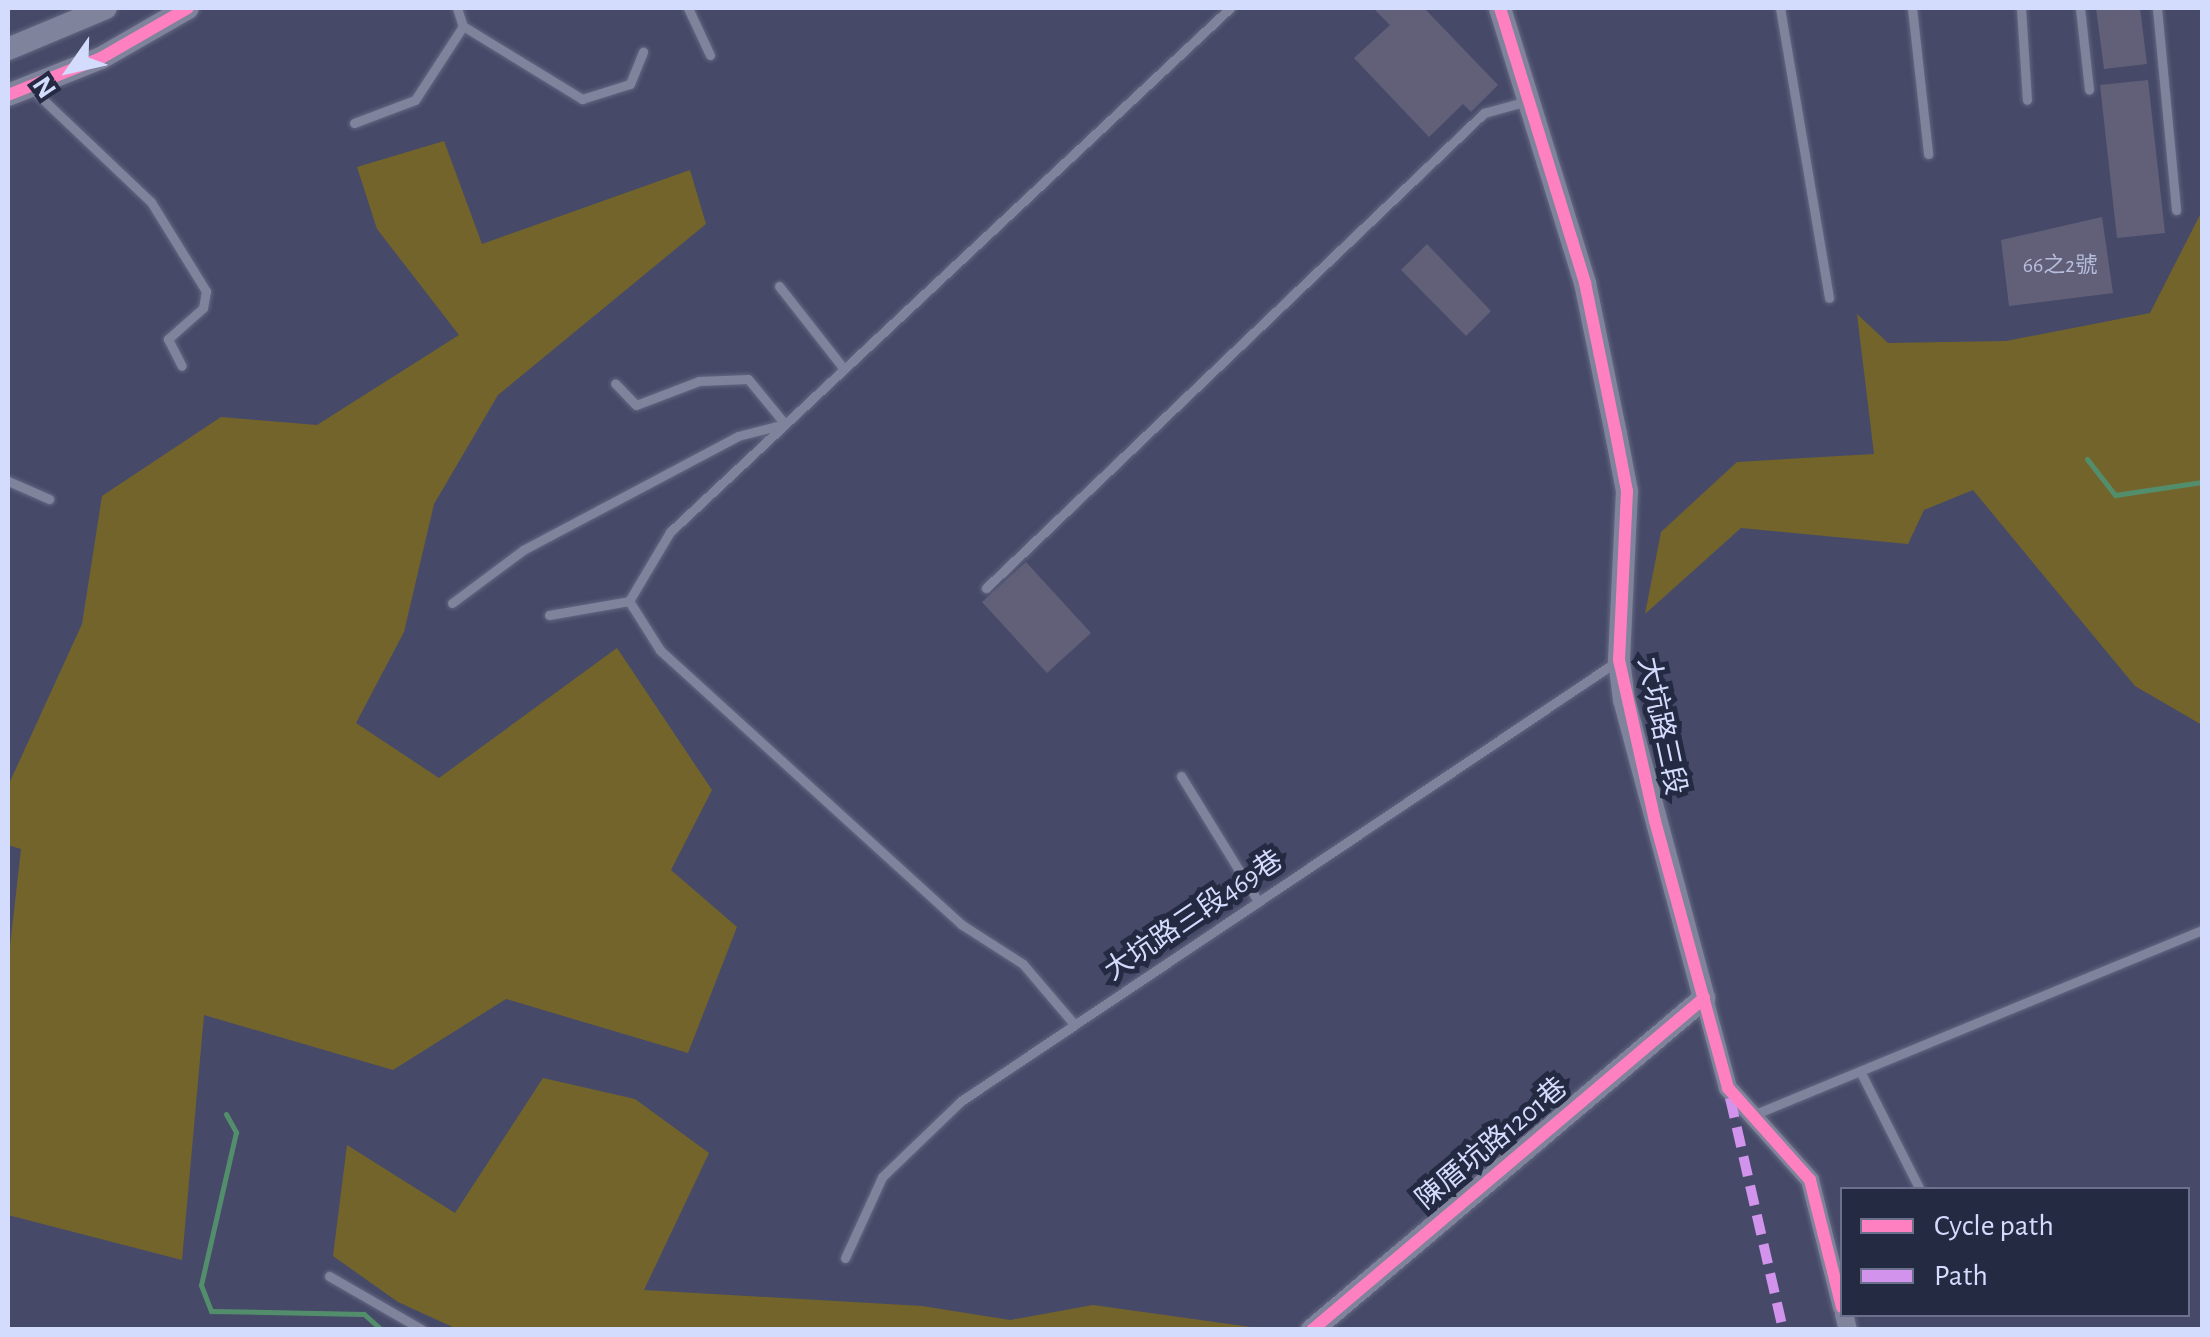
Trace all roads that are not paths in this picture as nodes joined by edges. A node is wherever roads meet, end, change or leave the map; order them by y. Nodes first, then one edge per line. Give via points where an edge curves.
1 (106, 8) edge
2 (188, 8) edge
3 (457, 8) edge
4 (688, 8) edge
5 (1230, 8) edge
6 (1500, 8) edge
7 (1780, 8) edge
8 (1912, 8) edge
9 (2021, 8) edge
10 (2080, 8) edge
11 (2158, 8) edge
12 (462, 26) junction
13 (8, 49) edge
14 (643, 51) dead end
15 (710, 55) dead end
16 (32, 89) junction
17 (2089, 90) dead end
18 (8, 96) edge
19 (2028, 100) dead end
20 (1524, 102) junction
21 (354, 123) dead end
22 (1928, 154) dead end
23 (2176, 210) dead end
24 (778, 286) dead end
25 (1829, 298) dead end
26 (182, 366) dead end
27 (844, 370) junction
28 (615, 383) dead end
29 (785, 424) junction
30 (8, 481) edge
31 (49, 498) dead end
32 (986, 588) dead end
33 (629, 601) junction
34 (452, 603) dead end
35 (549, 616) dead end
36 (1619, 660) junction
37 (1181, 776) dead end
38 (1258, 901) junction
39 (2202, 930) edge
40 (1704, 998) junction
41 (1074, 1024) junction
42 (1860, 1071) junction
43 (1751, 1116) junction
44 (1918, 1187) edge
45 (845, 1258) dead end
46 (329, 1276) dead end
47 (1840, 1299) edge
48 (423, 1330) edge
49 (1312, 1330) edge

1 - 13 street
2 - 16 street
3 - 12 lane
4 - 15 lane
5 - 27 lane
6 - 20 street, 大坑路三段
7 - 25 lane
8 - 22 lane
9 - 19 lane
10 - 17 lane
11 - 23 lane
12 - 14 lane via 582,99 630,84
12 - 21 lane via 415,100
16 - 18 street
16 - 26 lane via 151,202 206,291 203,308 168,339
20 - 32 lane via 1484,113
20 - 36 street, 大坑路三段 via 1584,283 1627,491
24 - 27 lane
27 - 29 lane
28 - 29 lane via 636,405 699,381 748,379
29 - 33 lane via 670,532
29 - 34 lane via 738,436 540,542
30 - 31 lane
33 - 35 lane
33 - 41 lane via 660,650 961,924 1023,964
36 - 38 lane, 大坑路三段469巷
36 - 40 street, 大坑路三段
37 - 38 lane
38 - 41 lane, 大坑路三段469巷
39 - 42 lane
40 - 43 street, 大坑路三段 via 1728,1088
40 - 49 street, 陳厝坑路1201巷
41 - 45 lane, 大坑路三段469巷 via 962,1101 882,1177
42 - 43 lane
42 - 44 lane
43 - 47 street, 大坑路三段 via 1810,1180
46 - 48 lane

